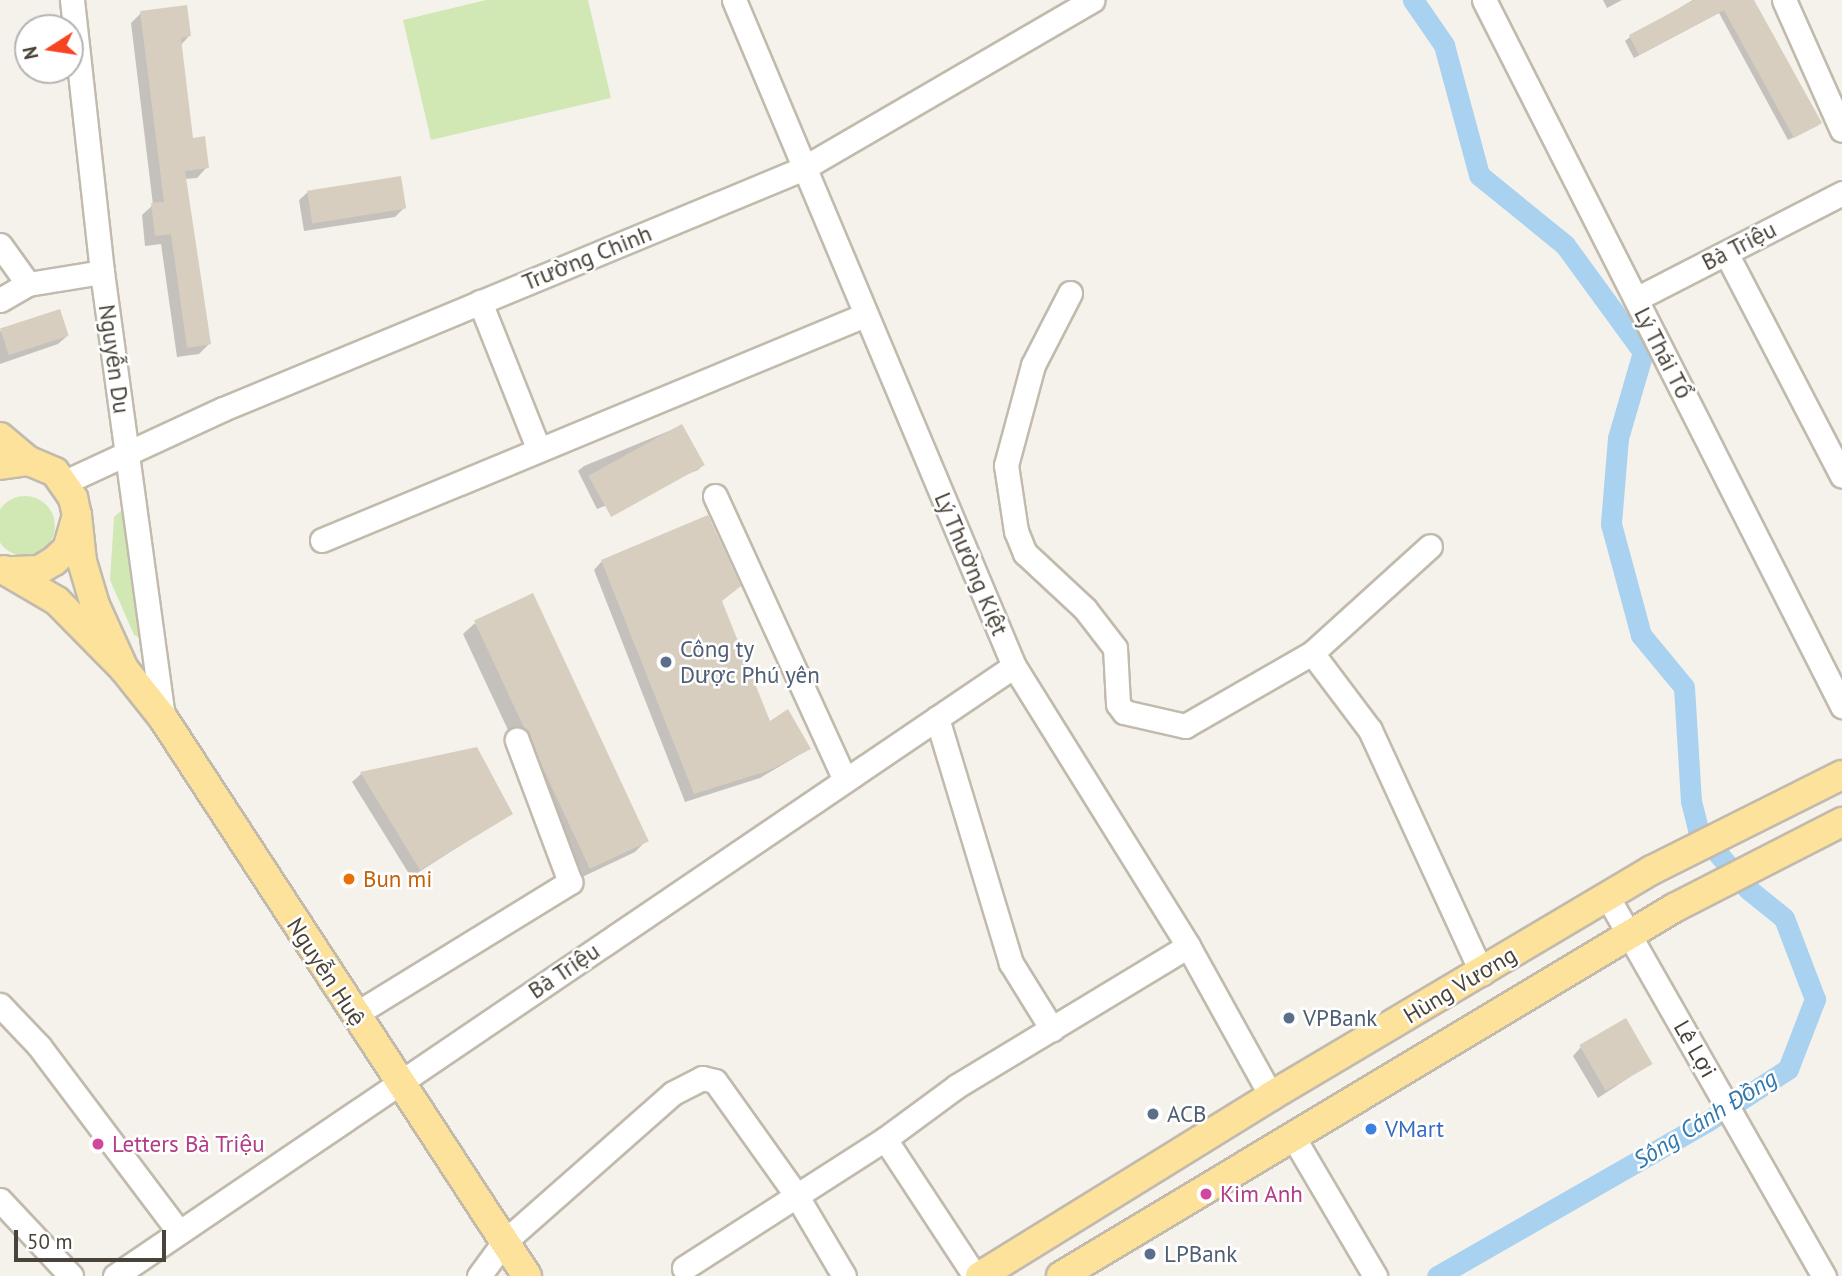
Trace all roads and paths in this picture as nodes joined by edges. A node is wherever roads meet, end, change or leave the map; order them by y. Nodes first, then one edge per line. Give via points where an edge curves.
1 (72, 0) edge
2 (734, 0) edge
3 (1092, 0) edge
4 (1484, 0) edge
5 (1784, 0) edge
6 (1842, 130) edge
7 (802, 169) junction
8 (1842, 193) edge
9 (0, 245) edge
10 (1726, 253) junction
11 (102, 272) junction
12 (28, 284) junction
13 (1070, 293) dead end
14 (1636, 299) junction
15 (0, 300) edge
16 (480, 302) junction
17 (865, 315) junction
18 (0, 437) edge
19 (539, 450) junction
20 (128, 452) junction
21 (29, 461) junction
22 (0, 465) edge
23 (1842, 476) edge
24 (65, 482) junction
25 (715, 496) dead end
26 (77, 515) junction
27 (322, 540) dead end
28 (1430, 546) dead end
29 (2, 569) edge
30 (1312, 653) junction
31 (1014, 666) junction
32 (124, 669) junction
33 (1842, 706) edge
34 (163, 718) junction
35 (937, 718) junction
36 (517, 740) dead end
37 (1842, 775) edge
38 (845, 780) junction
39 (1842, 822) edge
40 (1607, 896) junction
41 (1630, 936) junction
42 (1188, 946) junction
43 (1482, 973) junction
44 (0, 1004) edge
45 (354, 1015) junction
46 (1052, 1029) junction
47 (398, 1083) junction
48 (1271, 1096) junction
49 (1292, 1135) junction
50 (885, 1139) junction
51 (795, 1194) junction
52 (0, 1200) edge
53 (179, 1232) junction
54 (504, 1242) junction
55 (684, 1268) dead end
56 (71, 1276) edge
57 (115, 1276) edge
58 (479, 1276) edge
59 (527, 1276) edge
60 (844, 1276) edge
61 (978, 1276) edge
62 (1061, 1276) edge
63 (1375, 1276) edge
64 (1824, 1276) edge

1 - 11 street, Nguyễn Du
2 - 7 street, Lý Thường Kiệt
3 - 7 street, Trường Chinh
4 - 14 street, Lý Thái Tổ
5 - 6 street
7 - 16 street, Trường Chinh
7 - 17 street, Lý Thường Kiệt
8 - 10 street, Bà Triệu
9 - 12 street
10 - 14 street, Bà Triệu
10 - 23 street
11 - 12 street
11 - 20 street, Nguyễn Du
12 - 15 street
13 - 30 street via 1033,365 1006,465 1016,531 1025,553 1086,609 1115,648 1118,704 1124,712 1185,726
14 - 33 street, Lý Thái Tổ
16 - 19 street
16 - 20 street, Trường Chinh
17 - 19 street
17 - 31 street, Lý Thường Kiệt
18 - 21 main road
19 - 27 street
20 - 24 street, Trường Chinh
20 - 34 street, Nguyễn Du
21 - 22 main road
21 - 24 main road via 43,465
24 - 26 main road
25 - 38 street
26 - 29 main road via 67,549 54,561 39,570
26 - 32 main road via 82,561 95,605
28 - 30 street
29 - 32 main road via 57,601
30 - 43 street via 1370,730
31 - 35 street, Bà Triệu
31 - 42 street, Lý Thường Kiệt
32 - 34 main road, Nguyễn Huệ
34 - 45 main road, Nguyễn Huệ
35 - 38 street, Bà Triệu
35 - 46 street via 1011,963
36 - 45 street via 570,883
37 - 40 main road, Hùng Vương
38 - 47 street, Bà Triệu
39 - 41 main road, Hùng Vương via 1674,908
40 - 41 street, Lê Lợi
40 - 43 main road, Hùng Vương
41 - 49 main road, Hùng Vương
41 - 64 street, Lê Lợi
42 - 46 street
42 - 48 street, Lý Thường Kiệt
43 - 48 main road, Hùng Vương
44 - 53 street via 39,1046
45 - 47 main road, Nguyễn Huệ
46 - 50 street via 957,1086
47 - 53 street, Bà Triệu
47 - 54 main road, Nguyễn Huệ
48 - 49 main road
48 - 61 main road, Hùng Vương
49 - 62 main road, Hùng Vương
49 - 63 street
50 - 51 street
50 - 61 street
51 - 54 street via 715,1081 702,1079 673,1093
51 - 55 street
51 - 60 street
52 - 56 street
53 - 57 street, Bà Triệu
54 - 58 street
54 - 59 main road, Nguyễn Huệ

